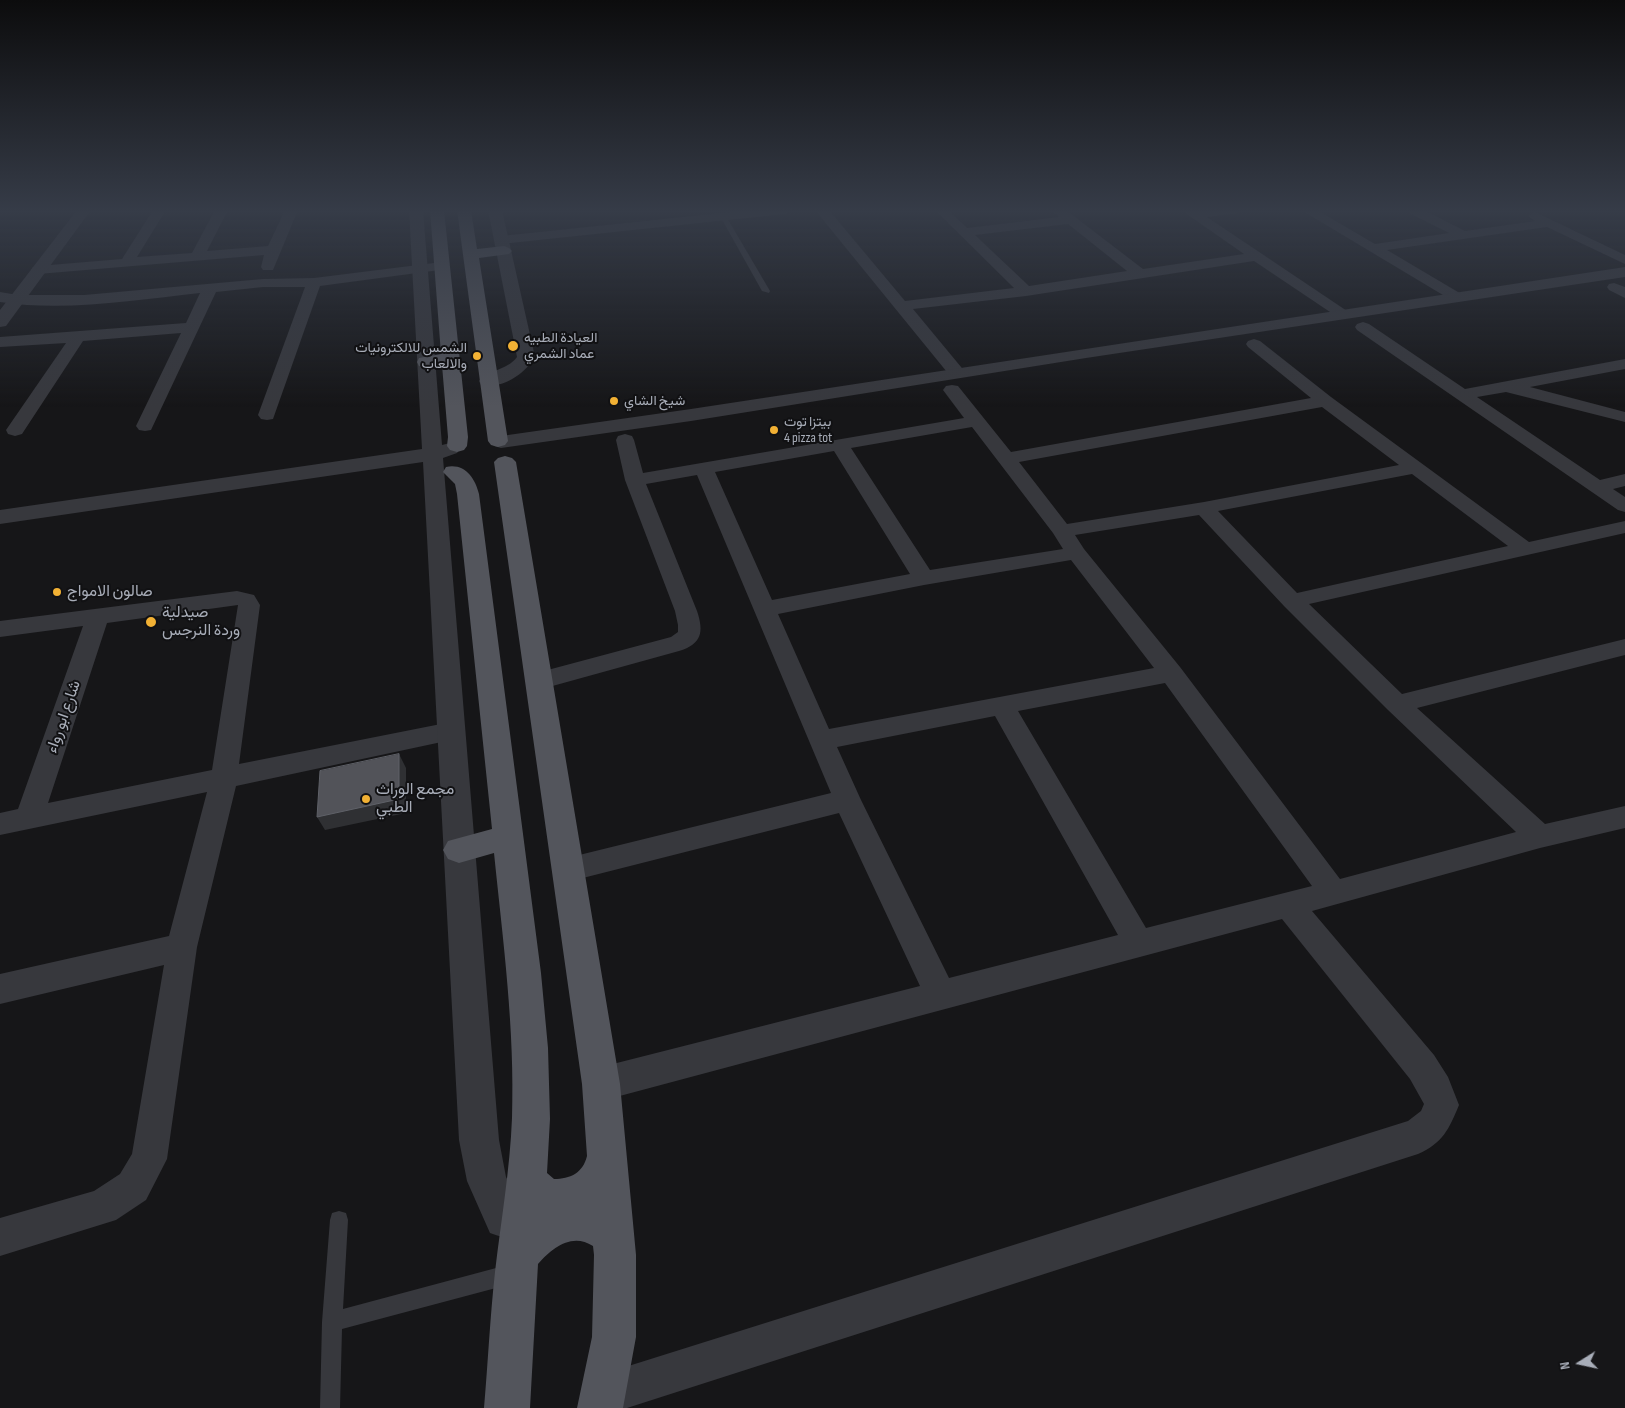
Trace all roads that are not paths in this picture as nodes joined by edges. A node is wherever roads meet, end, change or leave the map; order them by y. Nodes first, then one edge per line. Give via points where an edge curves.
1 (34, 276) edge
2 (265, 276) edge
3 (367, 276) edge
4 (432, 276) edge
5 (473, 276) edge
6 (509, 276) edge
7 (757, 276) edge
8 (878, 276) edge
9 (1010, 276) edge
10 (1129, 276) edge
11 (1286, 276) edge
12 (1421, 276) edge
13 (1602, 276) edge
14 (314, 282) junction
15 (1556, 283) junction
16 (263, 284) junction
17 (210, 288) junction
18 (1621, 289) edge
19 (766, 291) dead end
20 (1026, 291) junction
21 (1577, 293) junction
22 (0, 297) edge
23 (1458, 298) junction
24 (18, 300) junction
25 (902, 306) junction
26 (1345, 315) junction
27 (0, 322) edge
28 (191, 327) junction
29 (1363, 327) junction
30 (78, 337) junction
31 (0, 342) edge
32 (1254, 344) junction
33 (1137, 345) junction
34 (1086, 352) junction
35 (1154, 359) junction
36 (1625, 364) edge
37 (1102, 367) junction
38 (488, 382) junction
39 (955, 382) junction
40 (1505, 386) junction
41 (1461, 394) junction
42 (1325, 401) junction
43 (267, 416) dead end
44 (1625, 417) edge
45 (976, 421) junction
46 (693, 422) junction
47 (145, 426) dead end
48 (15, 430) dead end
49 (625, 440) junction
50 (840, 445) junction
51 (480, 456) junction
52 (1006, 459) junction
53 (704, 468) junction
54 (1414, 468) junction
55 (635, 480) junction
56 (1625, 480) edge
57 (1597, 487) junction
58 (1625, 506) edge
59 (1204, 508) junction
60 (0, 517) edge
61 (1625, 527) edge
62 (1062, 531) junction
63 (0, 536) edge
64 (1525, 549) junction
65 (1076, 553) junction
66 (924, 578) junction
67 (1292, 601) junction
68 (765, 609) junction
69 (98, 615) junction
70 (0, 630) edge
71 (1625, 648) edge
72 (1171, 673) junction
73 (538, 681) junction
74 (1397, 704) junction
75 (1002, 706) junction
76 (451, 731) junction
77 (822, 740) junction
78 (224, 778) junction
79 (847, 800) junction
80 (1625, 817) edge
81 (29, 818) junction
82 (0, 824) edge
83 (508, 837) junction
84 (1540, 837) junction
85 (459, 850) junction
86 (568, 870) junction
87 (1334, 893) junction
88 (1288, 905) junction
89 (1139, 944) junction
90 (182, 947) junction
91 (0, 989) edge
92 (941, 996) junction
93 (601, 1084) junction
94 (607, 1156) junction
95 (526, 1175) junction
96 (339, 1220) dead end
97 (614, 1235) junction
98 (0, 1237) edge
99 (519, 1249) junction
100 (332, 1322) junction
101 (602, 1402) edge
102 (330, 1408) edge
103 (507, 1408) edge

1 - 24 street
2 - 16 street
3 - 14 street
4 - 51 street via 439,360
5 - 38 main road
6 - 38 street via 526,357 517,370
7 - 19 lane
8 - 25 street
9 - 20 street
10 - 20 street
11 - 26 street
12 - 23 street
13 - 15 street
14 - 16 street
14 - 43 street
15 - 21 street
15 - 23 street
16 - 17 street
17 - 24 street via 84,300
17 - 28 street
18 - 21 street
20 - 25 street
21 - 29 street
22 - 24 street
23 - 26 street
24 - 27 street
25 - 39 street
26 - 33 street
28 - 30 street
28 - 47 street
29 - 32 street
29 - 41 street
30 - 31 street
30 - 48 street
32 - 35 street
32 - 42 street
33 - 34 street
33 - 35 street via 1133,351 1136,355
34 - 37 street via 1103,359
34 - 39 street
35 - 37 street
36 - 40 street
37 - 39 street
38 - 51 main road
39 - 45 street
39 - 46 street
40 - 41 street
40 - 44 street
41 - 57 street
42 - 52 street
42 - 54 street
45 - 50 street
45 - 52 street
46 - 49 street
46 - 51 street
49 - 51 street
49 - 55 street
50 - 53 street
50 - 66 street
51 - 60 street
51 - 63 street
51 - 73 main road
51 - 76 street
51 - 83 main road via 465,482
52 - 62 street
53 - 55 street
53 - 68 street
54 - 59 street
54 - 64 street
55 - 73 street via 686,611 689,636 679,642
56 - 57 street
57 - 58 street
59 - 62 street
59 - 67 street
61 - 64 street
62 - 65 street
64 - 67 street
65 - 66 street
65 - 72 street
66 - 68 street
67 - 74 street
68 - 77 street
69 - 70 street
69 - 78 street via 237,598 246,600 249,606
69 - 81 street, شارع ابو رواء
71 - 74 street
72 - 75 street
72 - 87 street
73 - 86 main road
74 - 84 street
75 - 77 street
75 - 89 street
76 - 78 street
76 - 85 street
77 - 79 street
78 - 81 street
78 - 90 street
79 - 86 street
79 - 92 street
80 - 84 street
81 - 82 street
83 - 85 main road
83 - 95 main road via 530,1048 531,1119
84 - 87 street
85 - 99 street via 479,1140 487,1181
86 - 93 main road
87 - 88 street
88 - 89 street
88 - 101 street via 1422,1067 1436,1089 1442,1105 1433,1122 1418,1136
89 - 92 street
90 - 91 street
90 - 98 street via 149,1159 133,1187 102,1207
92 - 93 street
93 - 94 main road
94 - 95 main road via 592,1187 561,1200 545,1198 533,1189
94 - 97 main road
95 - 99 main road
96 - 100 lane
97 - 99 main road via 588,1220 573,1220 542,1230
97 - 101 main road via 614,1337
99 - 100 lane
99 - 103 main road
100 - 102 lane

